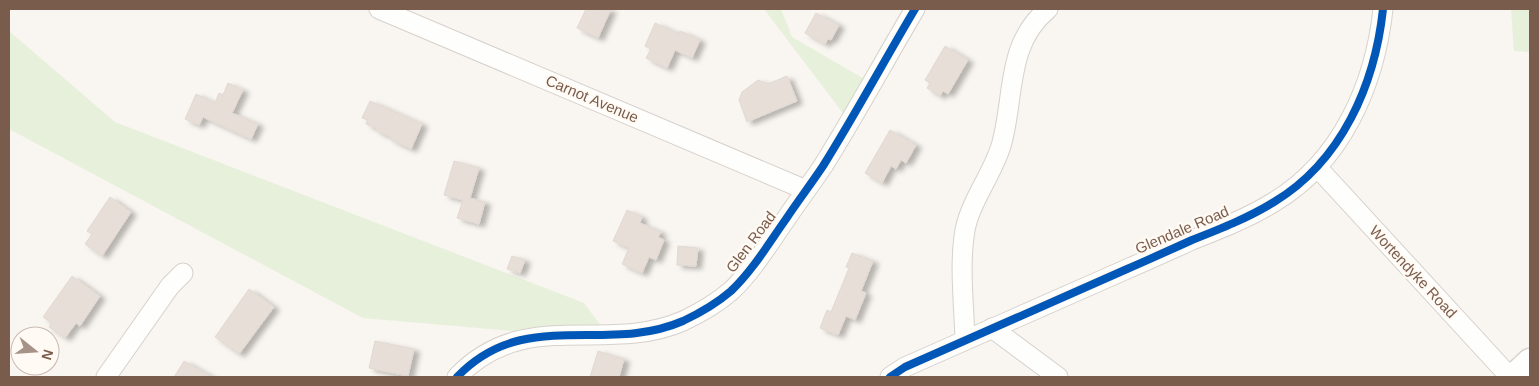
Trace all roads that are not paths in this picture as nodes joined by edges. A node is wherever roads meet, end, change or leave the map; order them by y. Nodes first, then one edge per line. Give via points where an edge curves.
1 (379, 9) edge
2 (915, 9) edge
3 (1048, 9) edge
4 (1384, 9) edge
5 (416, 16) edge
6 (1317, 167) junction
7 (806, 190) junction
8 (183, 273) dead end
9 (992, 328) junction
10 (965, 340) junction
11 (1530, 362) edge
12 (106, 377) edge
13 (458, 377) edge
14 (890, 377) edge
15 (1058, 377) edge
16 (1510, 377) edge
17 (1514, 377) edge

1 - 5 street, Carnot Avenue
2 - 7 street, Glen Road
3 - 10 street via 1030,29 1020,47 1002,145 966,228 963,249
4 - 6 street, Glendale Road via 1378,49 1367,86 1353,117
5 - 7 street, Carnot Avenue
6 - 9 street, Glendale Road via 1276,201 1247,218
6 - 16 street, Wortendyke Road
7 - 13 street, Glen Road via 749,272 708,308 656,330 529,338 508,343 470,364
8 - 12 street via 170,286
9 - 10 street, Glendale Road
9 - 15 street
10 - 14 street, Glendale Road
11 - 17 street

